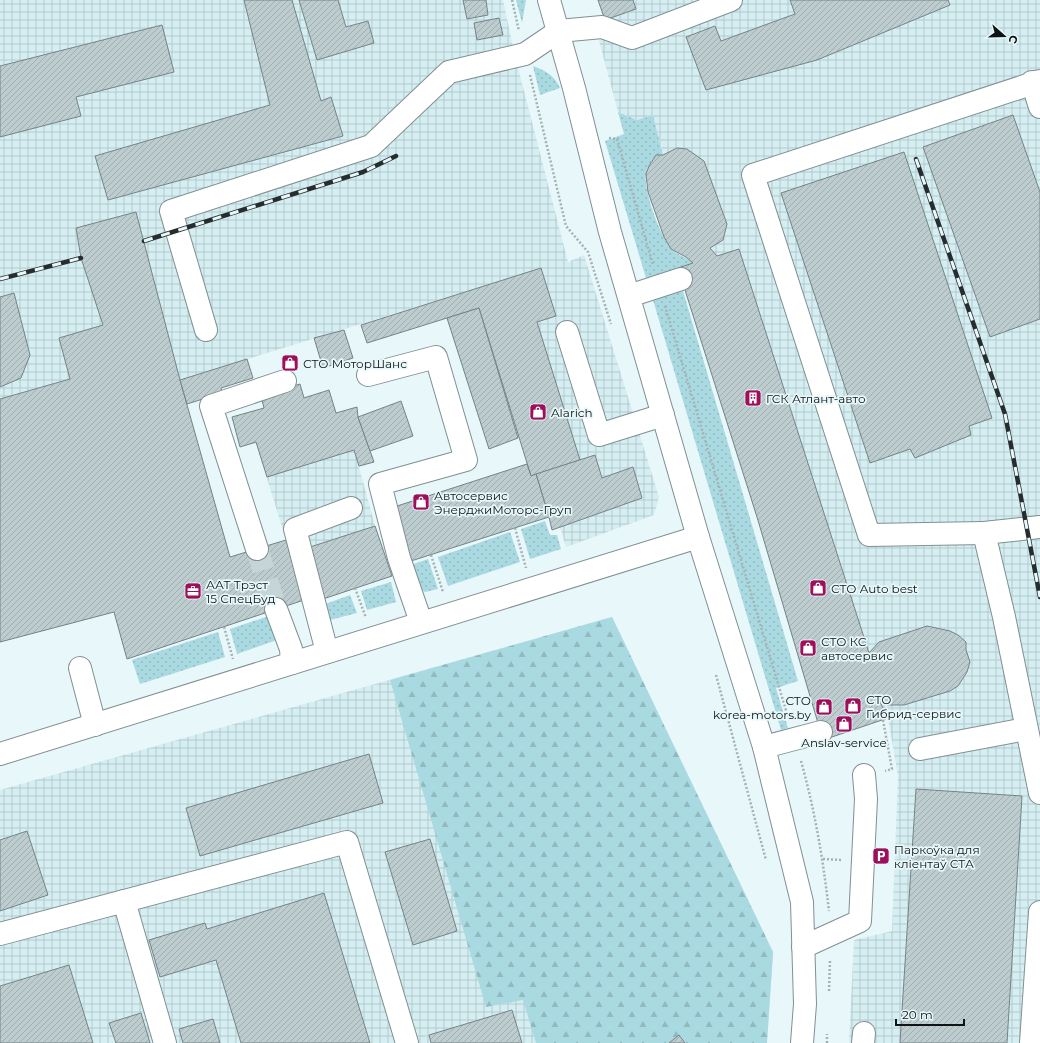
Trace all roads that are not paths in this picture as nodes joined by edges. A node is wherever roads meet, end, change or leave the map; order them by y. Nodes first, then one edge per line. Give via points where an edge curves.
1 (549, 0) edge
2 (731, 0) edge
3 (559, 31) junction
4 (1036, 82) edge
5 (1040, 107) edge
6 (681, 279) dead end
7 (629, 296) junction
8 (206, 330) dead end
9 (567, 332) dead end
10 (368, 375) dead end
11 (285, 381) dead end
12 (663, 415) junction
13 (351, 508) dead end
14 (1040, 527) edge
15 (984, 532) junction
16 (698, 537) junction
17 (257, 549) tunnel mouth
18 (276, 609) tunnel mouth
19 (421, 622) junction
20 (327, 652) junction
21 (292, 663) junction
22 (80, 668) dead end
23 (95, 724) junction
24 (1026, 729) junction
25 (821, 732) dead end
26 (764, 747) junction
27 (1, 748) edge
28 (920, 749) dead end
29 (864, 775) dead end
30 (1040, 793) edge
31 (124, 901) junction
32 (1040, 912) edge
33 (0, 934) edge
34 (803, 947) junction
35 (165, 1043) edge
36 (407, 1043) edge
37 (802, 1043) edge
38 (1031, 1043) edge

1 - 3 street
2 - 3 street via 632,38 602,27
3 - 7 street via 610,232
3 - 8 street via 525,54 449,72 371,146 171,210
4 - 5 street
4 - 15 street via 753,175 868,535
6 - 7 street
7 - 12 street
9 - 12 street via 599,435
10 - 19 street via 436,357 466,460 380,484
11 - 17 street via 211,406
12 - 16 street
13 - 20 street via 294,529
14 - 15 street
15 - 24 street
16 - 19 street
16 - 26 street
18 - 21 street via 291,650
19 - 20 street
20 - 21 street
21 - 23 street
22 - 23 street
23 - 27 street
24 - 28 street
24 - 30 street
25 - 26 street
26 - 34 street via 802,902
29 - 34 street via 866,799 860,921
31 - 33 street
31 - 35 street
31 - 36 street via 347,842
32 - 38 street
34 - 37 street via 805,1004

